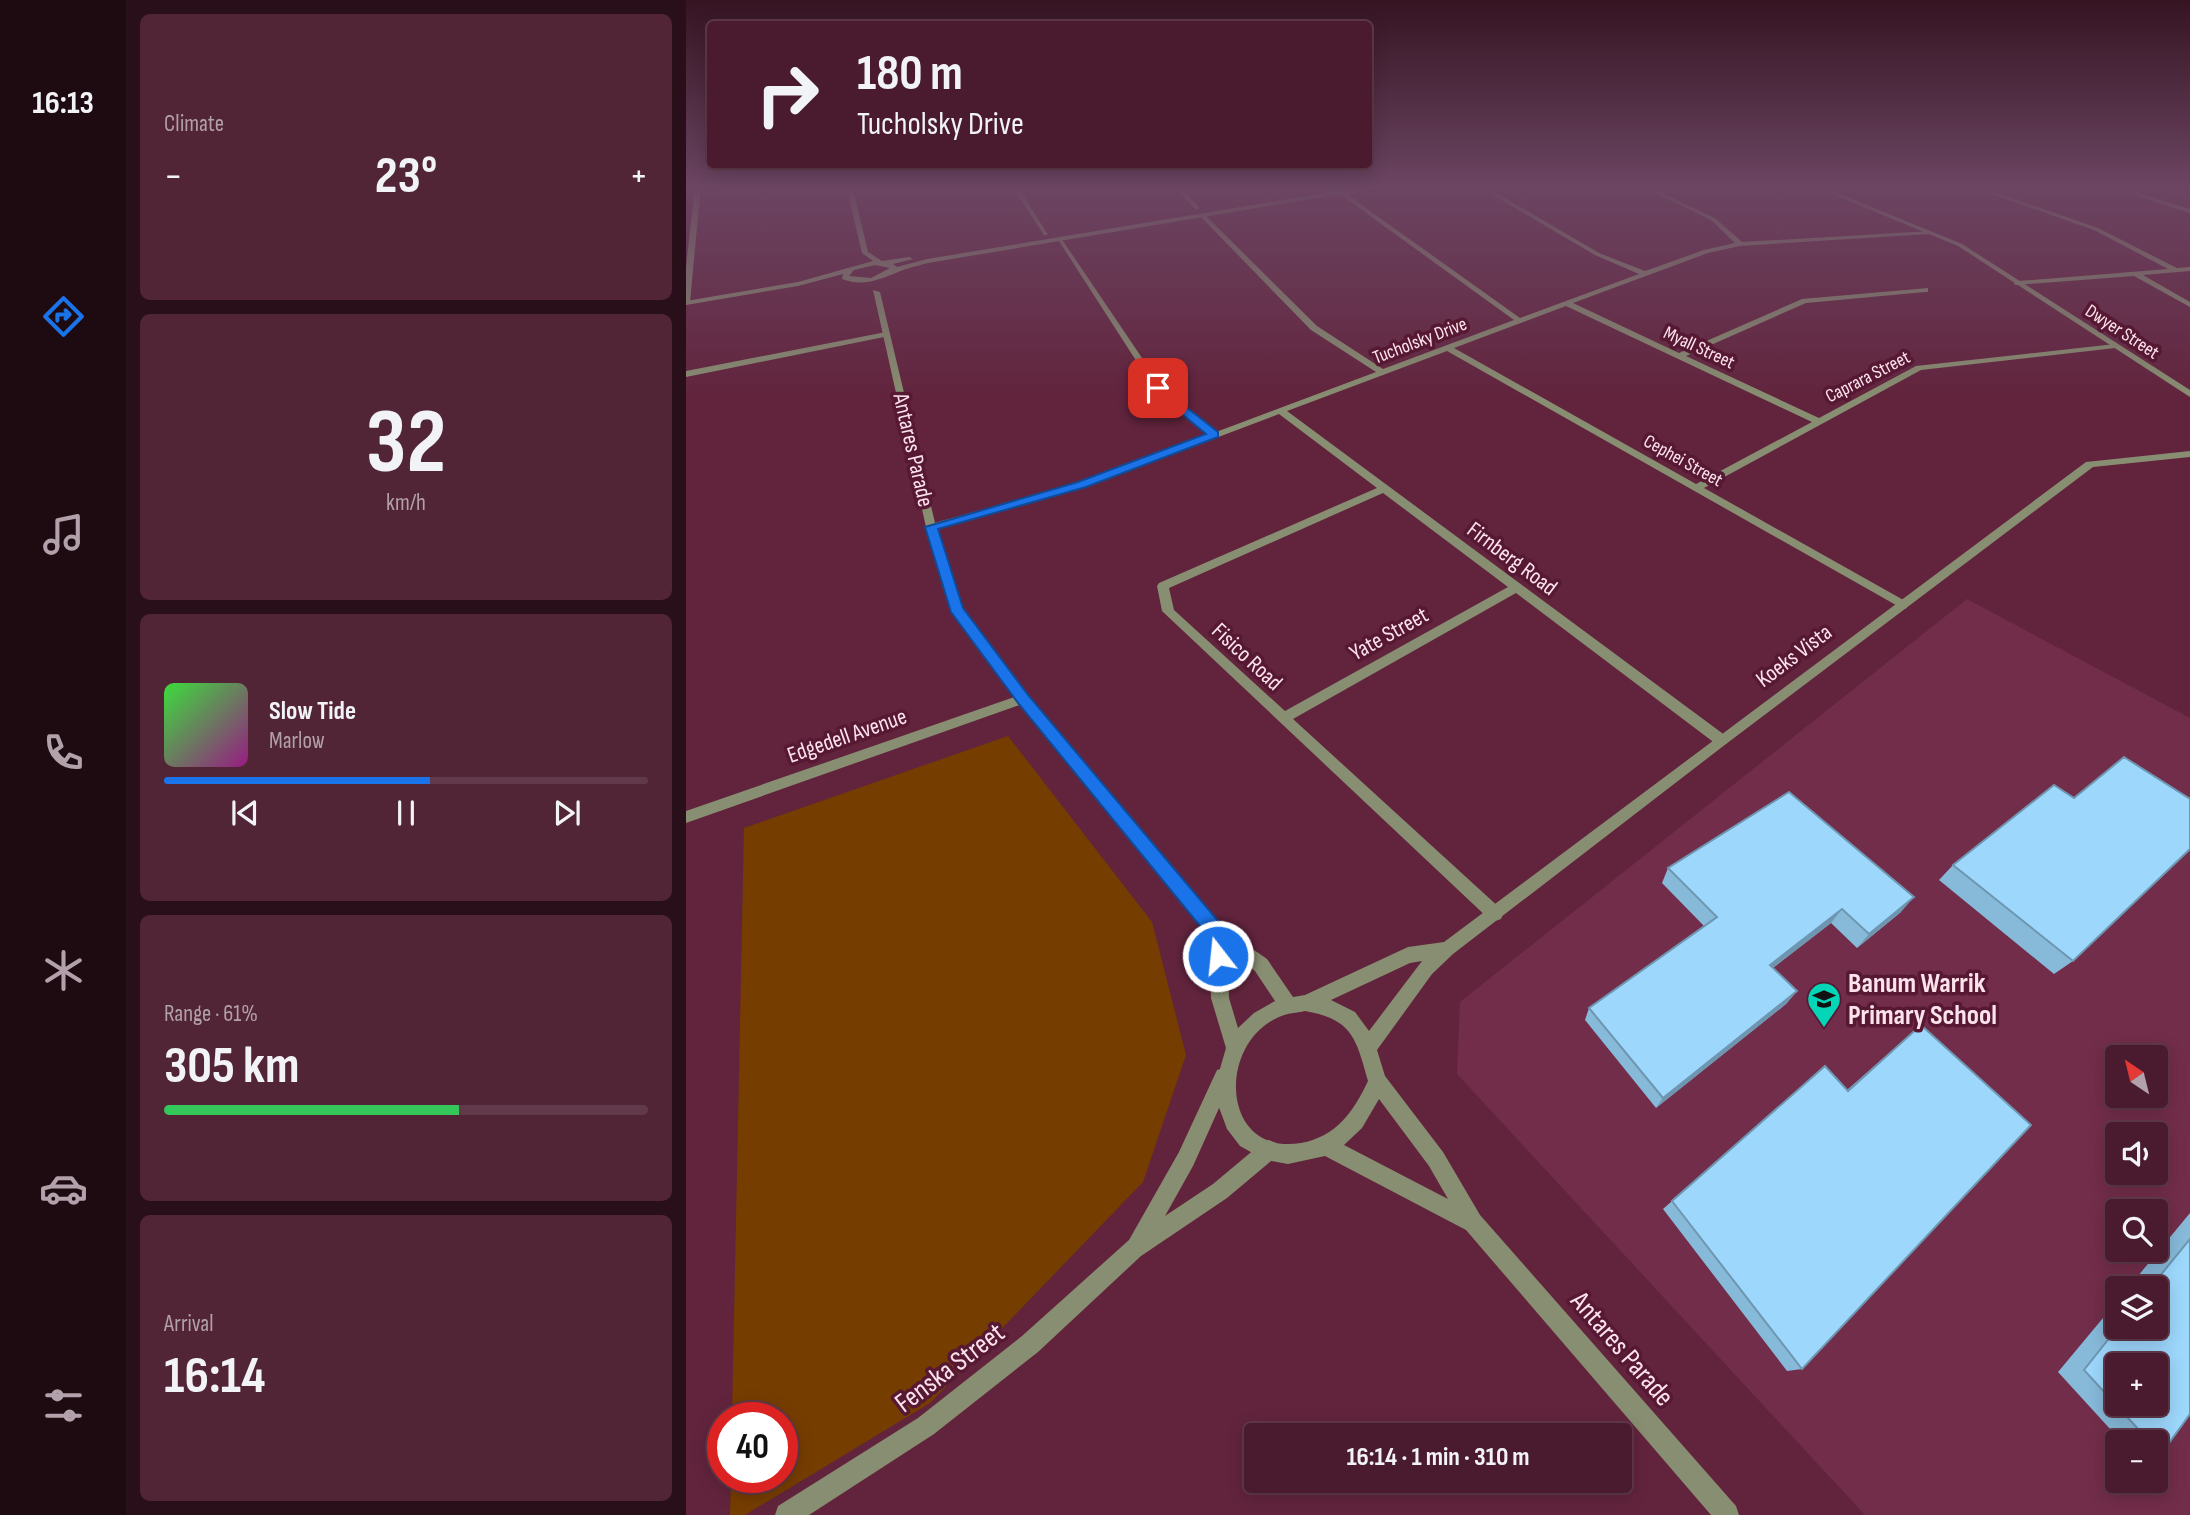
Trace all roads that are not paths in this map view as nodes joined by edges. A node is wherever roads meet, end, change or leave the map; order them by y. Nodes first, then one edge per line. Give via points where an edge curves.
1 (691, 256) edge
2 (859, 256) edge
3 (872, 256) edge
4 (923, 256) edge
5 (959, 256) edge
6 (1070, 256) edge
7 (1243, 256) edge
8 (1429, 256) edge
9 (1601, 256) edge
10 (1693, 256) edge
11 (1976, 256) edge
12 (2148, 256) edge
13 (882, 263) junction
14 (2190, 269) edge
15 (2176, 270) junction
16 (848, 271) junction
17 (891, 273) junction
18 (2134, 273) junction
19 (1643, 274) junction
20 (855, 281) junction
21 (2018, 283) junction
22 (798, 284) junction
23 (1925, 290) dead end
24 (876, 292) junction
25 (686, 303) edge
26 (1566, 303) junction
27 (2190, 305) edge
28 (1518, 320) junction
29 (886, 334) junction
30 (2115, 346) junction
31 (1447, 348) junction
32 (1679, 356) junction
33 (1382, 372) junction
34 (686, 374) edge
35 (2190, 394) edge
36 (1279, 410) junction
37 (1819, 422) junction
38 (1214, 435) junction
39 (2190, 454) edge
40 (1384, 489) junction
41 (1695, 489) junction
42 (931, 527) junction
43 (1516, 588) junction
44 (1903, 605) junction
45 (1023, 699) junction
46 (1283, 718) junction
47 (1721, 740) junction
48 (686, 817) edge
49 (1495, 914) junction
50 (1218, 934) junction
51 (1447, 948) junction
52 (1297, 1004) junction
53 (1235, 1047) junction
54 (1368, 1048) junction
55 (1224, 1077) junction
56 (1377, 1081) junction
57 (1326, 1146) junction
58 (1269, 1150) junction
59 (1473, 1223) junction
60 (1134, 1249) junction
61 (787, 1515) edge
62 (1727, 1515) edge

1 - 25 street
2 - 16 street
3 - 13 street
4 - 13 street
5 - 17 street
6 - 38 street via 1158,388
7 - 33 street via 1314,328
8 - 28 street
9 - 19 street
10 - 19 street, Tucholsky Drive
11 - 21 street, Dwyer Street
12 - 15 street
13 - 16 street
13 - 17 street via 893,266
14 - 15 street
15 - 18 street
16 - 20 street via 845,277
16 - 22 street
17 - 20 street
17 - 24 street
18 - 21 street
18 - 27 street
19 - 26 street, Tucholsky Drive
20 - 22 street
20 - 24 street
21 - 30 street, Dwyer Street
22 - 25 street
23 - 32 street via 1805,302
24 - 29 street, Antares Parade
26 - 28 street, Tucholsky Drive
26 - 32 street, Myall Street
28 - 31 street, Tucholsky Drive
29 - 34 street
29 - 42 street, Antares Parade
30 - 35 street, Dwyer Street
30 - 37 street, Caprara Street via 1919,368
31 - 33 street, Tucholsky Drive
31 - 41 street, Cephei Street
32 - 37 street, Myall Street
33 - 36 street, Tucholsky Drive
36 - 38 street, Tucholsky Drive
36 - 40 street, Firnberg Road
37 - 41 street, Caprara Street
38 - 42 street, Tucholsky Drive via 1082,485
39 - 44 street, Koeks Vista via 2090,464
40 - 43 street, Firnberg Road
40 - 46 street, Fisico Road via 1163,586 1168,611
41 - 44 street, Cephei Street
42 - 45 street, Antares Parade via 956,609
43 - 46 street, Yate Street
43 - 47 street, Firnberg Road
44 - 47 street, Koeks Vista
45 - 48 street, Edgedell Avenue
45 - 50 street, Antares Parade
46 - 49 street, Fisico Road
47 - 49 street, Koeks Vista
49 - 51 street, Koeks Vista
50 - 52 street, Antares Parade via 1261,965
50 - 53 street via 1220,998
51 - 52 street, Koeks Vista via 1408,955
51 - 54 street, Koeks Vista via 1426,968
52 - 53 street, Koeks Vista via 1278,1008 1253,1024
52 - 54 street via 1321,1004 1347,1015
53 - 55 street, Koeks Vista
54 - 56 street
55 - 58 street, Koeks Vista via 1224,1097 1233,1123 1252,1143
55 - 60 street via 1186,1159
56 - 57 street, Koeks Vista via 1361,1114
56 - 59 street, Antares Parade via 1436,1159
57 - 58 street, Koeks Vista via 1302,1154
57 - 59 street, Antares Parade
58 - 60 street via 1220,1191
59 - 62 street, Antares Parade
60 - 61 street, Fenska Street via 1030,1344 926,1426

